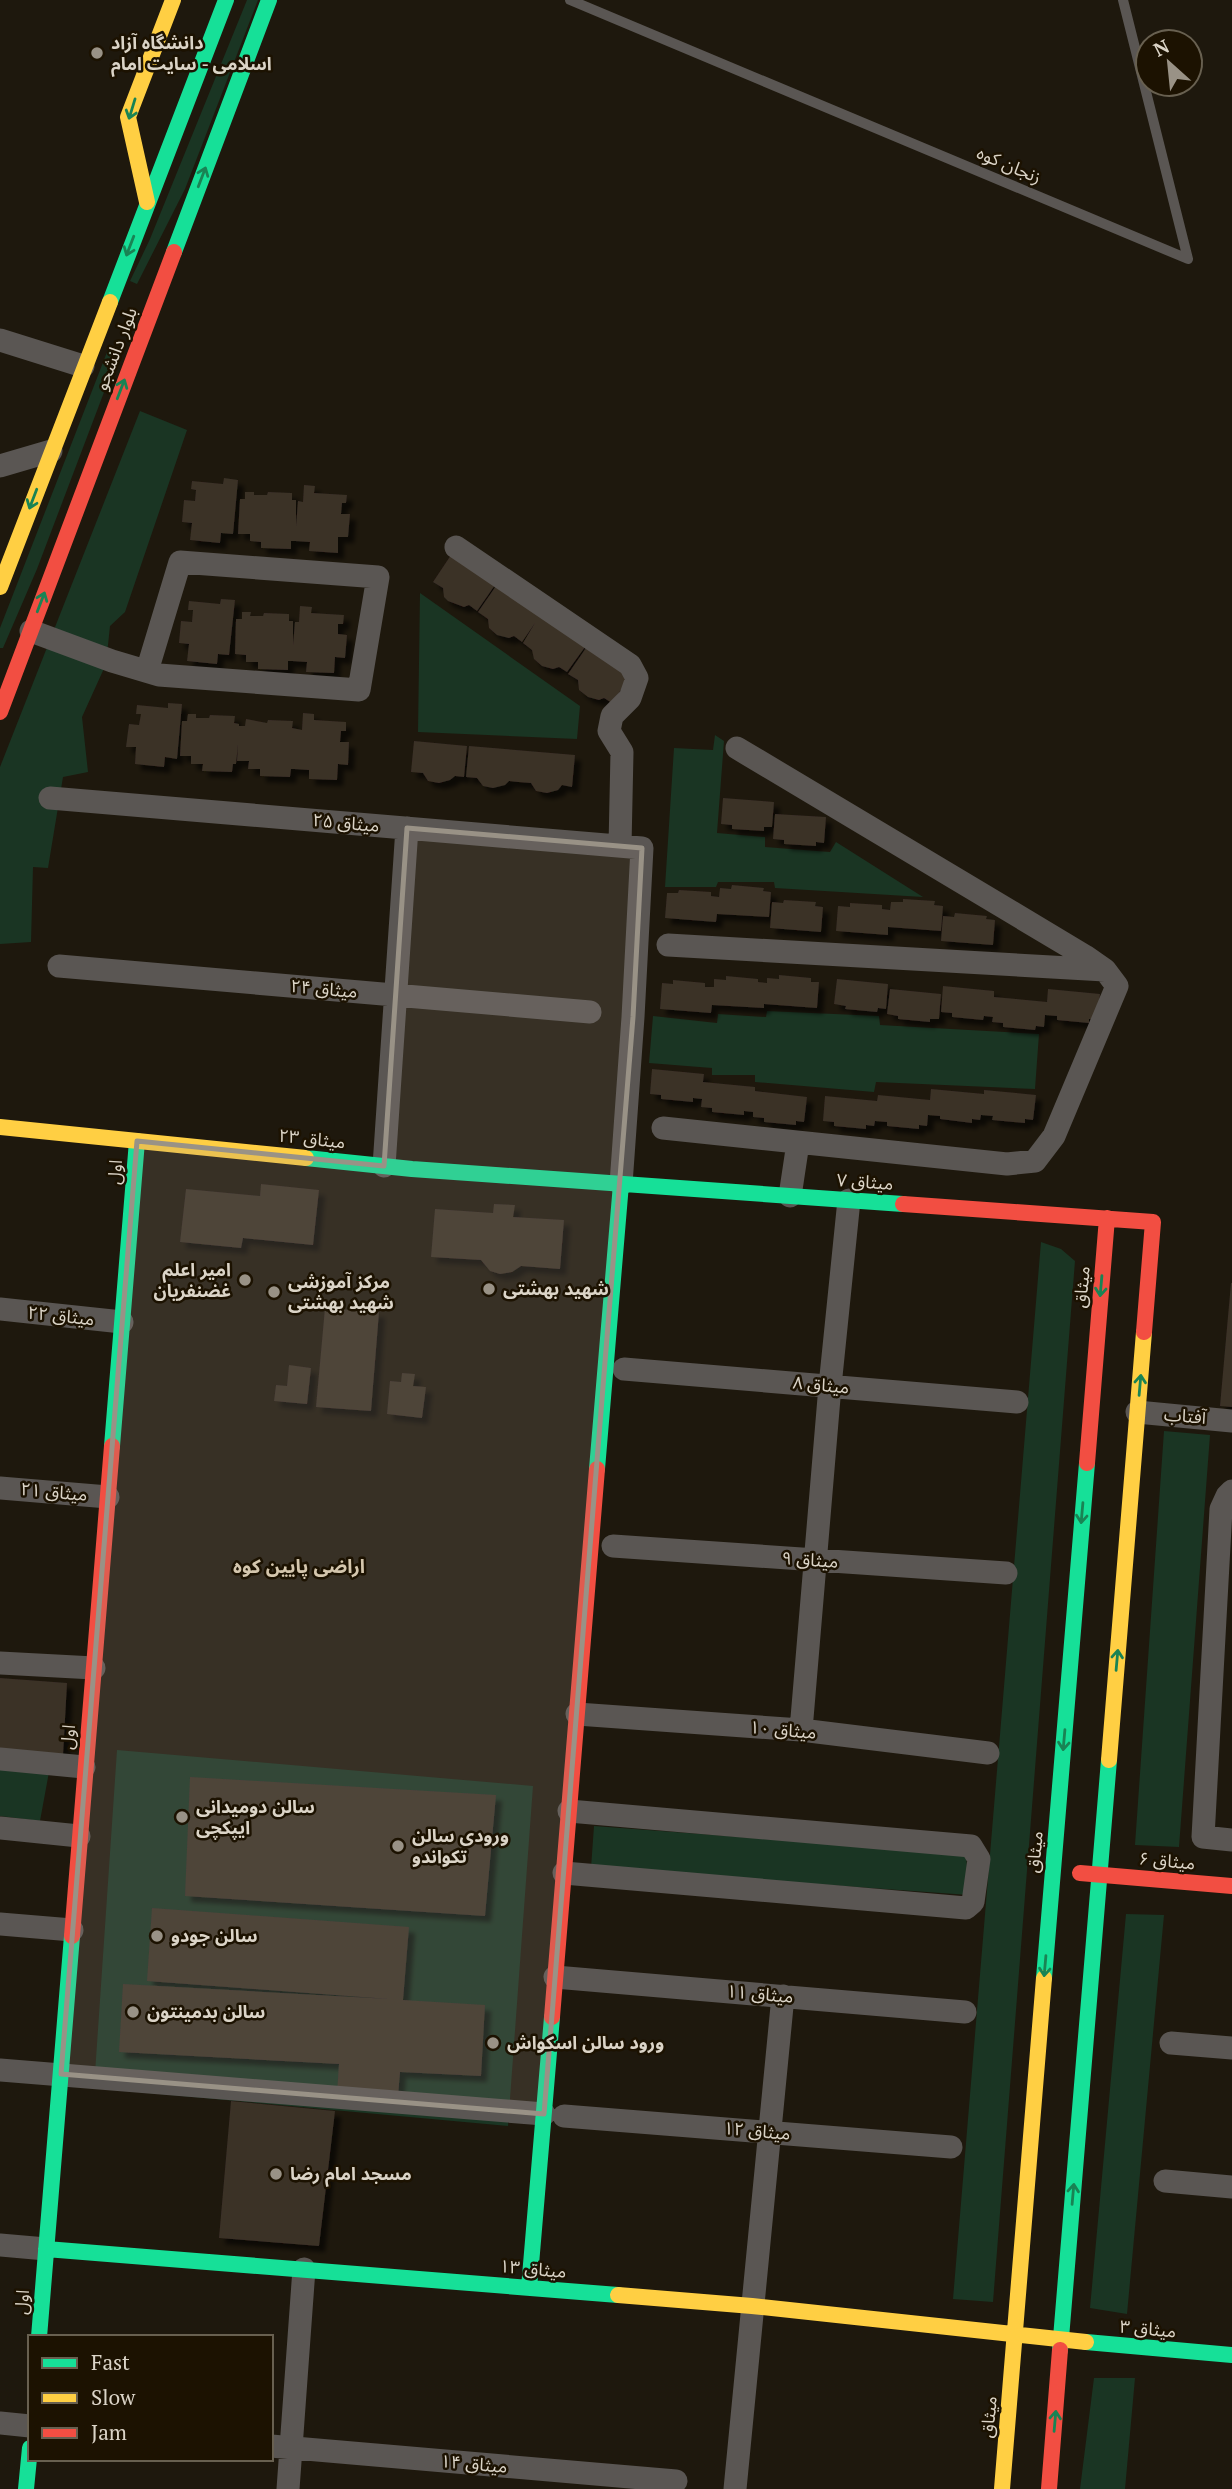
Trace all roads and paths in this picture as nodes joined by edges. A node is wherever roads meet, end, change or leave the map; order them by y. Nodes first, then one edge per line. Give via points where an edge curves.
1 (173, 0) edge
2 (226, 0) edge
3 (269, 0) edge
4 (570, 0) edge
5 (1123, 0) edge
6 (147, 202) junction
7 (109, 299) junction
8 (140, 310) junction
9 (0, 340) edge
10 (83, 366) junction
11 (51, 451) junction
12 (0, 466) edge
13 (456, 547) dead end
14 (0, 587) edge
15 (31, 631) junction
16 (147, 671) junction
17 (4, 690) edge
18 (0, 712) edge
19 (737, 748) dead end
20 (50, 798) dead end
21 (407, 828) junction
22 (631, 847) junction
23 (668, 945) dead end
24 (59, 966) dead end
25 (1105, 970) junction
26 (396, 995) junction
27 (590, 1012) dead end
28 (0, 1127) edge
29 (663, 1128) dead end
30 (137, 1141) junction
31 (798, 1143) junction
32 (384, 1166) junction
33 (621, 1184) junction
34 (790, 1196) junction
35 (849, 1200) junction
36 (1107, 1218) junction
37 (0, 1309) edge
38 (122, 1322) junction
39 (624, 1369) dead end
40 (830, 1386) junction
41 (1017, 1402) dead end
42 (1138, 1412) junction
43 (1232, 1420) edge
44 (0, 1488) edge
45 (1232, 1491) edge
46 (108, 1497) junction
47 (613, 1546) dead end
48 (815, 1561) junction
49 (1006, 1573) dead end
50 (0, 1663) edge
51 (94, 1668) junction
52 (577, 1714) junction
53 (801, 1730) junction
54 (988, 1753) dead end
55 (0, 1759) edge
56 (84, 1767) junction
57 (569, 1811) junction
58 (0, 1828) edge
59 (79, 1836) junction
60 (1232, 1840) edge
61 (1053, 1871) junction
62 (564, 1873) junction
63 (1100, 1875) junction
64 (1232, 1886) edge
65 (0, 1924) edge
66 (72, 1930) junction
67 (555, 1977) junction
68 (783, 1996) junction
69 (965, 2012) dead end
70 (1171, 2043) dead end
71 (1232, 2048) edge
72 (0, 2070) edge
73 (61, 2074) junction
74 (554, 2115) junction
75 (769, 2132) junction
76 (951, 2147) dead end
77 (1165, 2181) dead end
78 (1232, 2187) edge
79 (0, 2245) edge
80 (46, 2249) junction
81 (304, 2269) junction
82 (529, 2288) junction
83 (752, 2306) junction
84 (1015, 2334) junction
85 (39, 2335) edge
86 (1061, 2340) junction
87 (1232, 2355) edge
88 (0, 2423) edge
89 (28, 2426) edge
90 (281, 2447) edge
91 (29, 2461) edge
92 (531, 2479) edge
93 (677, 2481) dead end
94 (26, 2489) edge
95 (288, 2489) edge
96 (735, 2489) edge
97 (1002, 2489) edge
98 (1049, 2489) edge

1 -> 6 street via 128,117
2 - 6 street, بلوار دانشجو
8 -> 3 street, بلوار دانشجو
4 - 5 lane, زنجان کوه via 1188,259
6 -> 7 street, بلوار دانشجو
7 - 8 street
7 - 10 street, بلوار دانشجو
15 -> 8 street, بلوار دانشجو
9 - 10 street
10 - 11 street, بلوار دانشجو
11 - 12 street
11 -> 14 street, بلوار دانشجو
13 - 22 street via 630,665 638,678 630,698 612,716 609,730 622,752
15 - 16 street
15 - 17 street, بلوار دانشجو
16 - 16 street via 359,690 378,577 180,562
17 - 18 street, بلوار دانشجو
19 - 25 street
20 - 21 street, میثاق ۲۵
21 - 22 street, میثاق ۲۵
21 - 26 street
22 - 33 street via 634,1017
23 - 25 street
24 - 26 street, میثاق ۲۴
25 - 31 street via 1117,986 1054,1136 1035,1161 1007,1164
26 - 27 street, میثاق ۲۴
26 - 32 street
28 - 30 street, میثاق ۲۳
29 - 31 street
30 - 32 street, میثاق ۲۳
30 - 38 street, اول
31 - 34 street
32 - 33 street, میثاق ۲۳
33 - 34 street, میثاق ۷
33 - 52 street
34 - 35 street, میثاق ۷
35 - 36 street, میثاق ۷
35 - 40 street
42 -> 36 street, میثاق ۷ via 1153,1222
36 -> 61 street, میثاق
37 - 38 street, میثاق ۲۲
38 - 46 street, اول
39 - 40 street, میثاق ۸
40 - 41 street, میثاق ۸
40 - 48 street
42 - 43 street, آفتاب
63 -> 42 street
44 - 46 street, میثاق ۲۱
45 - 60 street via 1221,1509 1203,1837
46 - 51 street, اول
47 - 48 street, میثاق ۹
48 - 49 street, میثاق ۹
48 - 53 street
50 - 51 street
51 - 56 street, اول
52 - 53 street, میثاق ۱۰
52 - 57 street
53 - 54 street, میثاق ۱۰
55 - 56 street
56 - 59 street, اول
57 - 62 street
57 - 62 street via 971,1846 979,1859 973,1902 965,1908
58 - 59 street
59 - 66 street, اول
61 - 63 street, میثاق ۶
61 -> 84 street, میثاق
62 - 67 street
63 - 64 street, میثاق ۶
86 -> 63 street
65 - 66 street
66 - 73 street, اول
67 - 68 street, میثاق ۱۱
67 - 74 street
68 - 69 street, میثاق ۱۱
68 - 75 street
70 - 71 street
72 - 73 street, میثاق ۱۲
73 - 74 street, میثاق ۱۲
73 - 80 street, اول
74 - 75 street, میثاق ۱۲
74 - 82 street
75 - 76 street, میثاق ۱۲
75 - 83 street
77 - 78 street
79 - 80 street
80 - 81 street, میثاق ۱۳
80 - 85 street, اول
81 - 82 street, میثاق ۱۳
81 - 90 street
82 - 83 street, میثاق ۱۳
83 - 84 street, میثاق ۱۳
83 - 96 street
84 - 86 street, میثاق ۳
84 - 97 street, میثاق
86 - 87 street, میثاق ۳
98 -> 86 street
88 - 89 street
90 - 92 street, میثاق ۱۴
90 - 95 street
91 - 94 street
92 - 93 street, میثاق ۱۴

